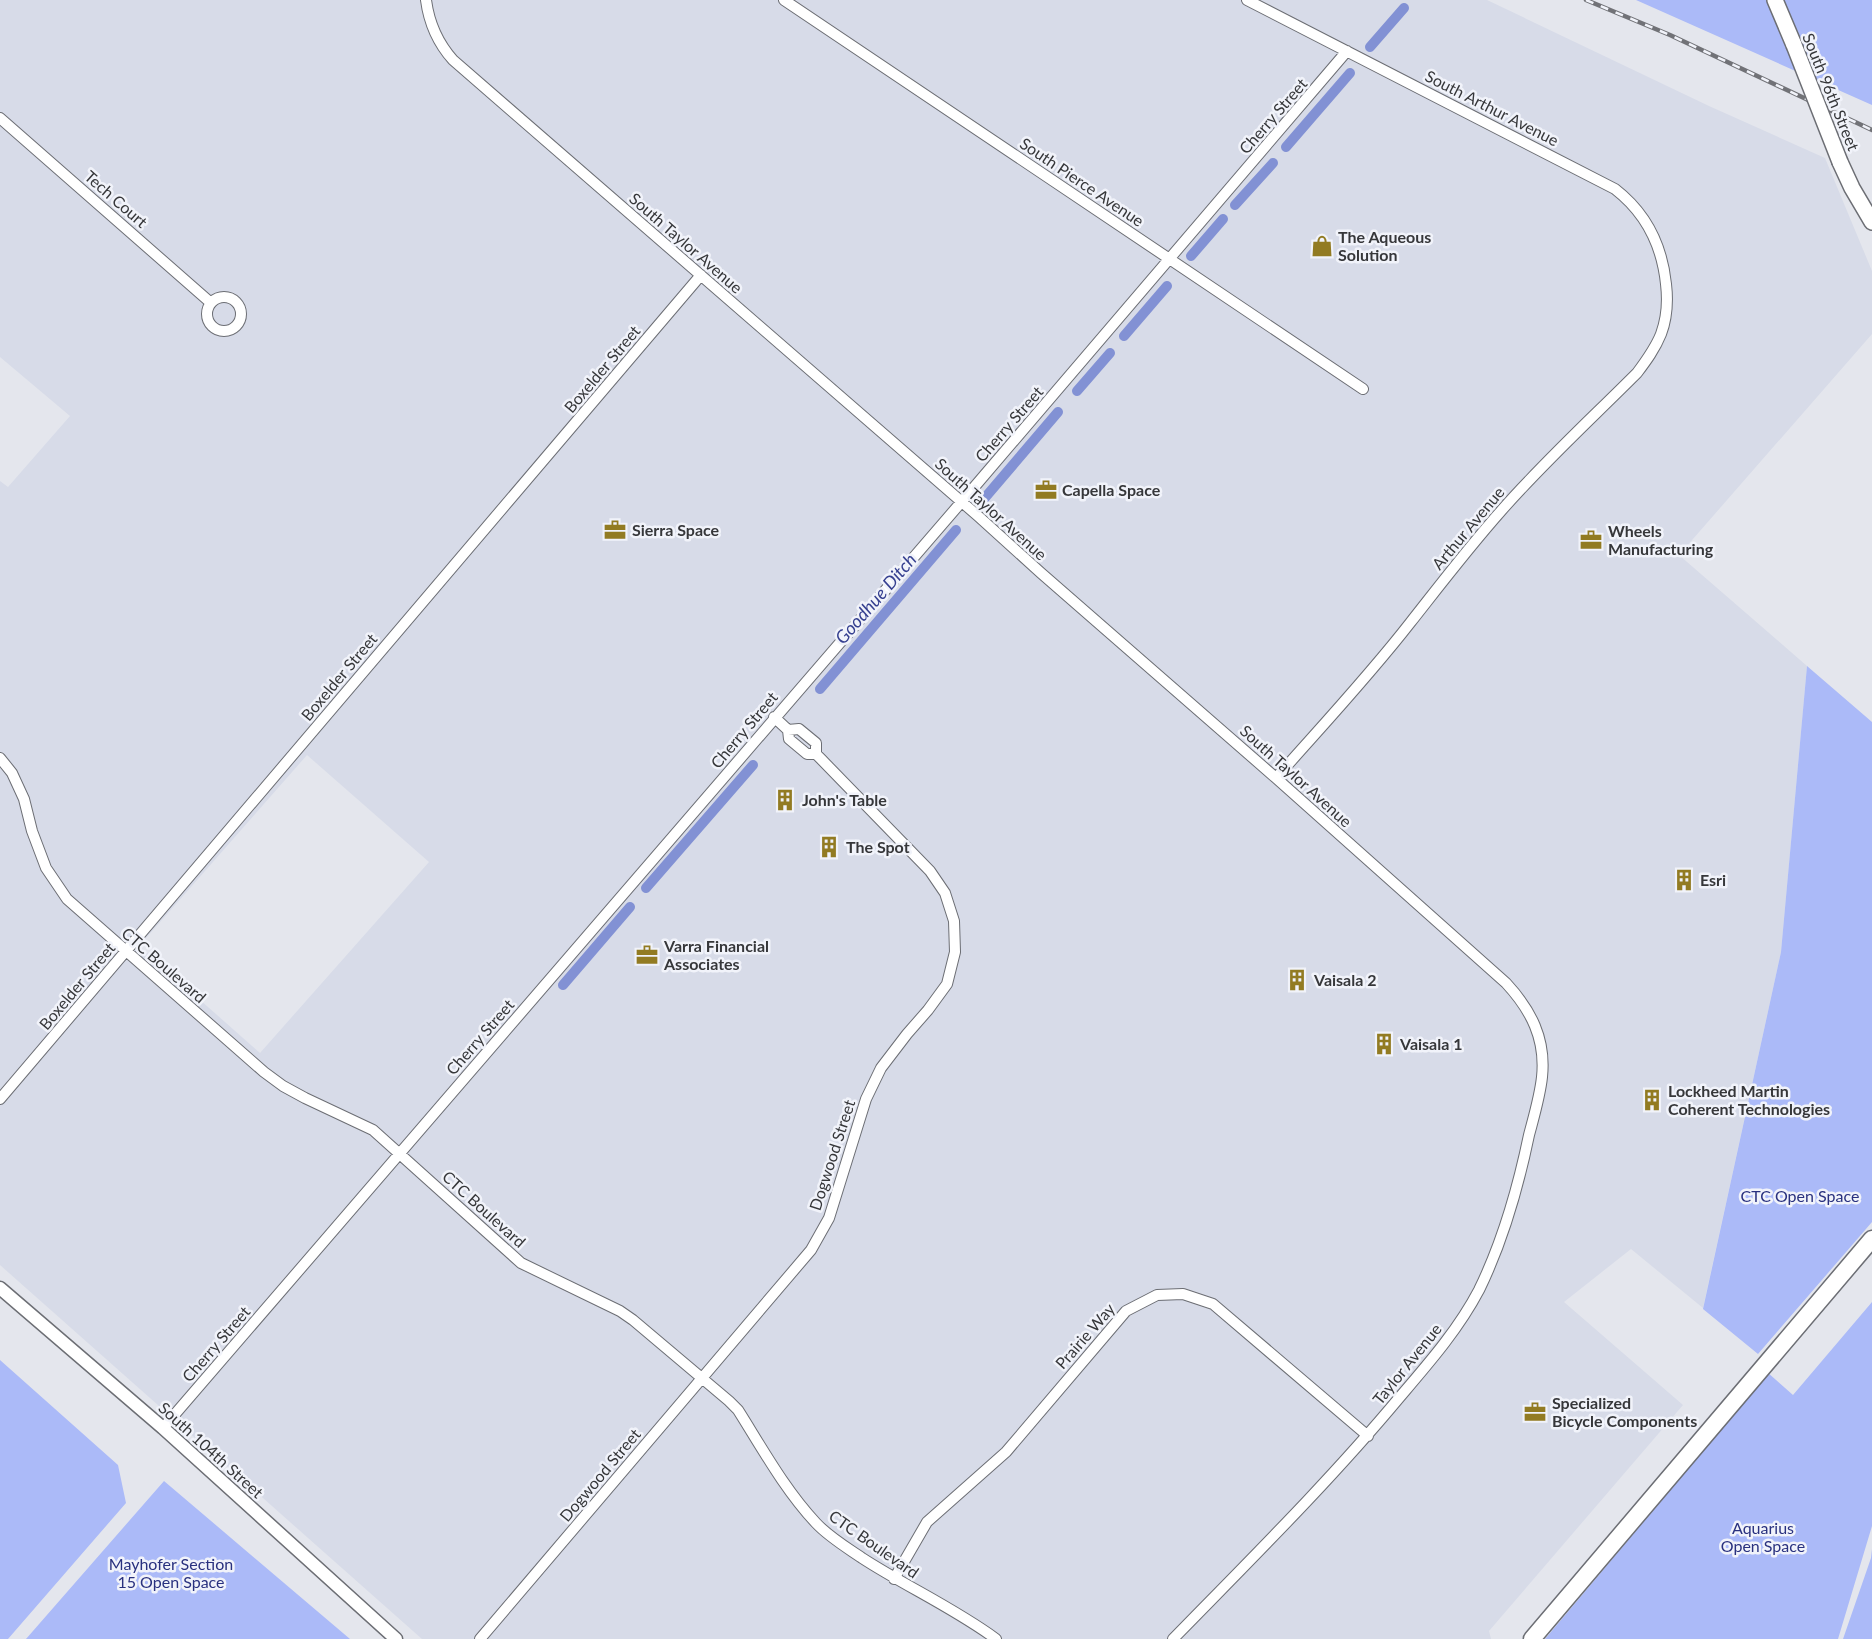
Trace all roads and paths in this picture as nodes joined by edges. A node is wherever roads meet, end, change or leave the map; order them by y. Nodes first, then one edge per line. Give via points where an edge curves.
1 (426, 0) edge
2 (784, 0) edge
3 (1247, 0) edge
4 (1776, 0) edge
5 (1347, 51) junction
6 (0, 118) edge
7 (1872, 222) edge
8 (1170, 259) junction
9 (701, 276) junction
10 (1667, 294) joint
11 (211, 303) dead end
12 (1363, 389) dead end
13 (961, 502) junction
14 (774, 718) junction
15 (0, 758) edge
16 (1276, 778) junction
17 (126, 951) junction
18 (1540, 1041) joint
19 (0, 1099) edge
20 (399, 1153) junction
21 (1872, 1239) edge
22 (0, 1288) edge
23 (702, 1379) junction
24 (163, 1428) junction
25 (1368, 1436) junction
26 (894, 1579) junction
27 (396, 1639) edge
28 (480, 1639) edge
29 (996, 1639) edge
30 (1172, 1639) edge
31 (1532, 1639) edge

1 - 9 street, South Taylor Avenue via 430,25 453,60
2 - 8 street, South Pierce Avenue
3 - 5 street, South Arthur Avenue
4 - 7 main road, South 96th Street, bridge via 1840,162
5 - 8 street, Cherry Street
5 - 10 street, South Arthur Avenue via 1615,189 1650,226 1659,247
6 - 11 street, Tech Court
8 - 12 street, South Pierce Avenue
8 - 13 street, Cherry Street
9 - 13 street, South Taylor Avenue
9 - 17 street, Boxelder Street
10 - 16 street, Arthur Avenue via 1661,334 1637,374 1501,510 1367,676
13 - 14 street, Cherry Street
13 - 16 street, South Taylor Avenue
14 - 20 street, Cherry Street
14 - 23 street, Dogwood Street via 788,730 799,729 816,743 816,754 930,871 945,893 954,921 955,952 946,984 881,1068 866,1099 829,1218 816,1241
15 - 17 street, CTC Boulevard via 12,773 24,799 46,868 67,899
16 - 18 street, South Taylor Avenue via 1506,983 1530,1012
17 - 19 street, Boxelder Street
17 - 20 street, CTC Boulevard via 264,1072 304,1098 373,1130
18 - 25 street, Taylor Avenue via 1542,1077 1521,1172 1491,1264 1463,1318
20 - 23 street, CTC Boulevard via 521,1263 620,1311
20 - 24 street, Cherry Street
21 - 31 main road
22 - 24 street, South 104th Street
23 - 26 street, CTC Boulevard via 738,1410 785,1483 816,1523 846,1548
23 - 28 street, Dogwood Street
24 - 27 street, South 104th Street
25 - 26 street, Prairie Way via 1213,1304 1183,1294 1157,1295 1126,1311 1006,1452 927,1522
25 - 30 street, Taylor Avenue
26 - 29 street, CTC Boulevard

